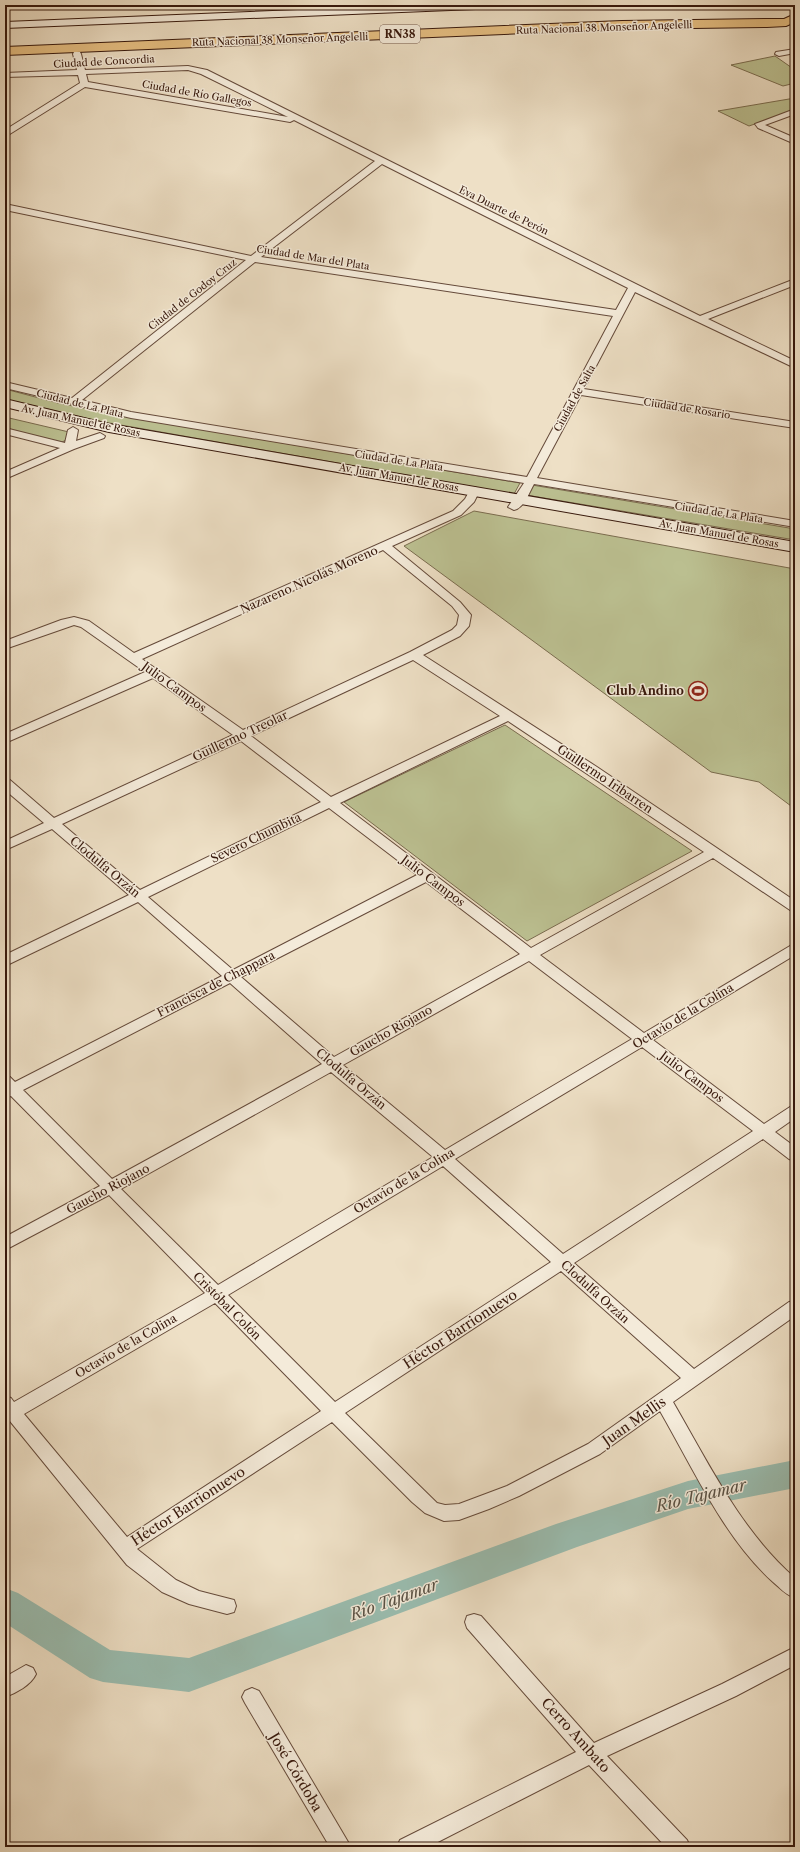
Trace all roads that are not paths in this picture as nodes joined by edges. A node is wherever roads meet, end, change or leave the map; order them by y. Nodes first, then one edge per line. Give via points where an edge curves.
1 (500, 5) edge
2 (795, 18) edge
3 (5, 24) edge
4 (795, 30) edge
5 (5, 50) edge
6 (795, 51) edge
7 (77, 54) junction
8 (779, 54) dead end
9 (5, 57) edge
10 (204, 72) joint
11 (81, 73) junction
12 (5, 75) edge
13 (84, 84) junction
14 (795, 112) edge
15 (306, 123) junction
16 (5, 134) edge
17 (795, 141) edge
18 (381, 161) junction
19 (5, 207) edge
20 (253, 259) junction
21 (795, 282) edge
22 (633, 287) junction
23 (620, 314) junction
24 (700, 319) junction
25 (795, 365) edge
26 (5, 385) edge
27 (578, 391) junction
28 (75, 401) junction
29 (5, 403) edge
30 (5, 413) edge
31 (795, 425) edge
32 (73, 430) junction
33 (5, 431) edge
34 (100, 436) junction
35 (70, 446) junction
36 (5, 476) edge
37 (528, 481) junction
38 (473, 495) junction
39 (517, 503) junction
40 (795, 524) edge
41 (385, 546) junction
42 (795, 547) edge
43 (795, 554) edge
44 (8, 640) edge
45 (414, 654) junction
46 (134, 658) junction
47 (154, 673) junction
48 (509, 716) junction
49 (241, 735) junction
50 (5, 739) edge
51 (5, 784) edge
52 (328, 802) junction
53 (54, 824) junction
54 (5, 846) edge
55 (713, 852) junction
56 (426, 876) junction
57 (138, 895) junction
58 (795, 907) edge
59 (795, 949) edge
60 (530, 954) junction
61 (5, 961) edge
62 (231, 976) junction
63 (643, 1040) junction
64 (332, 1064) junction
65 (8, 1087) edge
66 (795, 1111) edge
67 (763, 1131) junction
68 (795, 1155) edge
69 (443, 1157) junction
70 (110, 1188) junction
71 (5, 1244) edge
72 (563, 1262) junction
73 (216, 1294) junction
74 (795, 1307) edge
75 (693, 1379) junction
76 (663, 1400) junction
77 (9, 1407) edge
78 (332, 1411) junction
79 (459, 1512) joint
80 (124, 1548) junction
81 (795, 1590) edge
82 (227, 1606) dead end
83 (474, 1622) dead end
84 (795, 1655) edge
85 (26, 1674) dead end
86 (5, 1688) edge
87 (252, 1698) dead end
88 (591, 1754) junction
89 (340, 1847) edge
90 (407, 1847) edge
91 (680, 1847) edge

1 - 3 main road
2 - 5 highway, Ruta Nacional 38 Monseñor Angelelli / RN38 via 786,22 767,23 622,25
4 - 7 highway, Ruta Nacional 38 Monseñor Angelelli / RN38 via 568,33
6 - 8 street
7 - 9 highway, Ruta Nacional 38 Monseñor Angelelli / RN38
7 - 11 street
10 - 11 street, Ciudad de Concordia via 188,68
10 - 15 street, Eva Duarte de Perón
11 - 12 street, Ciudad de Concordia
11 - 13 street
13 - 15 street, Ciudad de Río Gallegos
13 - 16 street
14 - 17 street via 758,124
15 - 18 street, Eva Duarte de Perón
18 - 20 street, Ciudad de Godoy Cruz
18 - 22 street, Eva Duarte de Perón
19 - 20 street, Ciudad de Mar del Plata
20 - 23 street, Ciudad de Mar del Plata
20 - 28 street, Ciudad de Godoy Cruz
21 - 24 street
22 - 23 street, Ciudad de Salta
22 - 24 street, Eva Duarte de Perón
23 - 27 street, Ciudad de Salta
24 - 25 street, Eva Duarte de Perón
26 - 28 street, Ciudad de La Plata
27 - 31 street, Ciudad de Rosario
27 - 37 street, Ciudad de Salta
28 - 37 street, Ciudad de La Plata via 131,415
29 - 38 main road, Av. Juan Manuel de Rosas via 109,428
30 - 32 main road, Av. Juan Manuel de Rosas
32 - 34 main road, Av. Juan Manuel de Rosas
32 - 35 street
33 - 35 street
34 - 35 street
34 - 38 main road, Av. Juan Manuel de Rosas
35 - 36 street
37 - 39 street, Ciudad de Salta
37 - 40 street, Ciudad de La Plata
38 - 39 main road, Av. Juan Manuel de Rosas
38 - 41 street, Nazareno Nicolás Moreno via 456,513
39 - 42 main road, Av. Juan Manuel de Rosas
39 - 43 main road, Av. Juan Manuel de Rosas
41 - 45 street, Guillermo Treolar via 456,604 465,615 463,626 456,633
41 - 46 street, Nazareno Nicolás Moreno
44 - 46 street, Julio Campos via 74,621 85,624
45 - 48 street, Guillermo Iribarren
45 - 49 street, Guillermo Treolar
46 - 47 street, Julio Campos
47 - 49 street, Julio Campos
47 - 50 street
48 - 52 street, Severo Chumbita
48 - 55 street, Guillermo Iribarren
49 - 52 street, Julio Campos
49 - 53 street, Guillermo Treolar
51 - 53 street, Clodulfa Orzán
52 - 56 street, Julio Campos
52 - 57 street, Severo Chumbita
53 - 54 street, Guillermo Treolar
53 - 57 street, Clodulfa Orzán
55 - 58 street, Guillermo Iribarren
55 - 60 street, Gaucho Riojano
56 - 60 street, Julio Campos
56 - 62 street, Francisca de Chappara
57 - 61 street, Severo Chumbita
57 - 62 street, Clodulfa Orzán
59 - 63 street, Octavio de la Colina
60 - 63 street, Julio Campos
60 - 64 street, Gaucho Riojano
62 - 64 street, Clodulfa Orzán
62 - 65 street, Francisca de Chappara
63 - 67 street, Julio Campos
63 - 69 street, Octavio de la Colina
64 - 69 street, Clodulfa Orzán
64 - 70 street, Gaucho Riojano
65 - 70 street, Cristóbal Colón
66 - 67 street, Héctor Barrionuevo
67 - 68 street, Julio Campos
67 - 72 street, Héctor Barrionuevo
69 - 72 street, Clodulfa Orzán
69 - 73 street, Octavio de la Colina
70 - 71 street, Gaucho Riojano
70 - 73 street, Cristóbal Colón
72 - 75 street, Clodulfa Orzán
72 - 78 street, Héctor Barrionuevo
73 - 77 street, Octavio de la Colina
73 - 78 street, Cristóbal Colón
74 - 75 street, Juan Mellis
75 - 76 street, Juan Mellis
76 - 79 street, Juan Mellis via 594,1449 513,1491
76 - 81 street via 729,1513 756,1552 778,1577
77 - 80 street
78 - 79 street, Cristóbal Colón via 431,1508 444,1513
78 - 80 street, Héctor Barrionuevo
80 - 82 street via 169,1586 196,1598
83 - 88 street, Cerro Ambato
84 - 88 street via 730,1690
85 - 86 street
87 - 89 street, José Córdoba
88 - 90 street
88 - 91 street, Cerro Ambato

